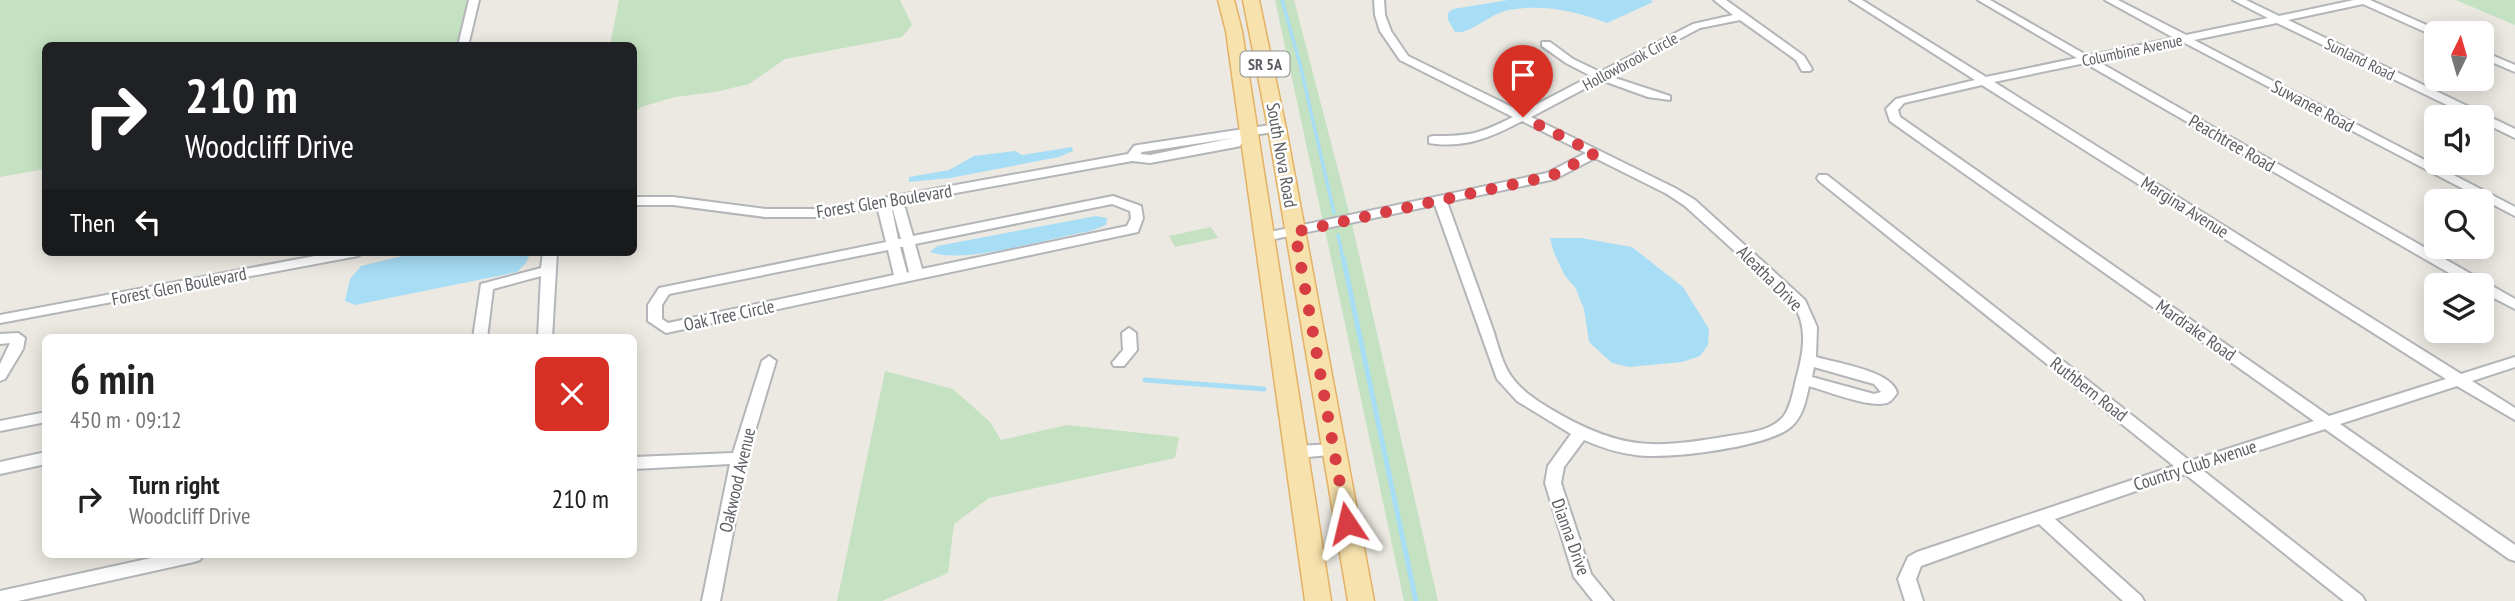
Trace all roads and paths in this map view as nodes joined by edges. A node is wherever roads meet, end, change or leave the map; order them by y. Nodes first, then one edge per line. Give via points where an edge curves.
1 (474, 0) edge
2 (1226, 0) edge
3 (1251, 0) edge
4 (1379, 0) edge
5 (1719, 0) edge
6 (1855, 0) edge
7 (1983, 0) edge
8 (2110, 0) edge
9 (2238, 0) edge
10 (2363, 0) edge
11 (1742, 16) junction
12 (2277, 19) junction
13 (2424, 28) edge
14 (2184, 38) junction
15 (464, 42) edge
16 (1546, 44) dead end
17 (2086, 59) junction
18 (2494, 59) edge
19 (1806, 69) dead end
20 (2515, 69) edge
21 (1601, 75) junction
22 (1985, 81) junction
23 (1666, 98) dead end
24 (1900, 101) joint
25 (2456, 105) edge
26 (1523, 117) junction
27 (2494, 124) edge
28 (1277, 128) junction
29 (2515, 134) edge
30 (1245, 135) junction
31 (1433, 140) dead end
32 (1595, 153) junction
33 (1823, 178) dead end
34 (637, 201) edge
35 (1440, 201) junction
36 (890, 202) junction
37 (2515, 212) edge
38 (1295, 232) junction
39 (1265, 237) junction
40 (907, 241) junction
41 (892, 244) junction
42 (338, 256) edge
43 (550, 256) edge
44 (548, 270) junction
45 (2458, 273) edge
46 (917, 275) junction
47 (902, 278) junction
48 (2494, 293) edge
49 (2515, 305) edge
50 (2, 322) edge
51 (1129, 333) dead end
52 (480, 334) edge
53 (545, 334) edge
54 (0, 339) edge
55 (769, 360) dead end
56 (1808, 360) junction
57 (2515, 362) edge
58 (1119, 363) dead end
59 (0, 376) edge
60 (1804, 380) junction
61 (2460, 380) junction
62 (2515, 415) edge
63 (42, 418) edge
64 (2328, 422) junction
65 (0, 426) edge
66 (1580, 434) junction
67 (1334, 450) junction
68 (1297, 452) junction
69 (739, 458) junction
70 (42, 459) edge
71 (637, 463) edge
72 (2188, 467) junction
73 (0, 468) edge
74 (2042, 516) junction
75 (2515, 554) edge
76 (180, 558) edge
77 (0, 598) edge
78 (1913, 599) edge
79 (711, 601) edge
80 (1318, 601) edge
81 (1361, 601) edge
82 (1604, 601) edge
83 (2135, 601) edge
84 (2356, 601) edge

1 - 15 street
2 - 30 main road, South Nova Road / SR 5A via 1234,31
3 - 28 main road, South Nova Road / SR 5A
4 - 26 street, Aleatha Drive via 1390,39 1404,58
5 - 11 street
6 - 22 street, Margina Avenue
7 - 17 street, Peachtree Road
8 - 14 street, Suwanee Road
9 - 12 street, Sunland Road
10 - 12 street, Columbine Avenue
10 - 13 street
11 - 19 street via 1800,58
11 - 21 street, Hollowbrook Circle via 1704,23
12 - 14 street, Columbine Avenue
12 - 25 street, Sunland Road
14 - 17 street, Columbine Avenue
14 - 37 street, Suwanee Road
16 - 21 street
17 - 22 street, Columbine Avenue
17 - 45 street, Peachtree Road
18 - 20 street
21 - 23 street via 1639,93
21 - 26 street, Hollowbrook Circle
22 - 24 street, Columbine Avenue
22 - 61 street, Margina Avenue
24 - 64 street, Mardrake Road via 1892,109 1894,118
26 - 31 street, Hollowbrook Circle via 1475,139
26 - 32 street, Aleatha Drive
27 - 29 street, Sunland Road
28 - 30 street, Forest Glen Boulevard
28 - 38 main road, South Nova Road / SR 5A
30 - 36 street, Forest Glen Boulevard via 1138,149 1132,157
30 - 39 main road, South Nova Road / SR 5A
32 - 35 street via 1551,176
32 - 56 street, Aleatha Drive via 1690,203 1800,303 1812,332
33 - 72 street, Ruthbern Road
34 - 36 street, Forest Glen Boulevard via 765,213 824,213
35 - 38 street
35 - 66 street, Aleatha Drive via 1504,380 1531,404
36 - 40 street via 900,208
36 - 41 street via 884,210
38 - 39 street
38 - 67 main road, South Nova Road / SR 5A
39 - 68 main road, South Nova Road / SR 5A
40 - 41 street, Oak Tree Circle
40 - 46 street
40 - 46 street, Oak Tree Circle via 1113,200 1136,209 1133,229
41 - 47 street
41 - 47 street, Oak Tree Circle via 664,291 652,311 655,321 666,328
42 - 50 street, Forest Glen Boulevard
43 - 44 street
44 - 52 street via 486,287
44 - 53 street
46 - 47 street, Oak Tree Circle
48 - 49 street, Peachtree Road
51 - 58 street via 1132,349
54 - 59 street via 18,338
55 - 69 street, Oakwood Avenue
56 - 60 street, Aleatha Drive
56 - 60 street via 1879,380 1889,393 1874,399
57 - 61 street, Country Club Avenue
60 - 66 street, Aleatha Drive via 1790,419 1764,434 1655,453 1616,447
61 - 62 street, Margina Avenue
61 - 64 street, Country Club Avenue
63 - 65 street
64 - 72 street, Country Club Avenue
64 - 75 street, Mardrake Road
66 - 82 street, Dianna Drive via 1556,466 1553,483 1583,577
67 - 68 street
67 - 81 main road, South Nova Road / SR 5A
68 - 80 main road, South Nova Road / SR 5A
69 - 71 street
69 - 79 street, Oakwood Avenue
70 - 73 street
72 - 74 street, Country Club Avenue
72 - 84 street, Ruthbern Road
74 - 78 street, Country Club Avenue via 1923,557 1909,570
74 - 83 street
76 - 77 street

